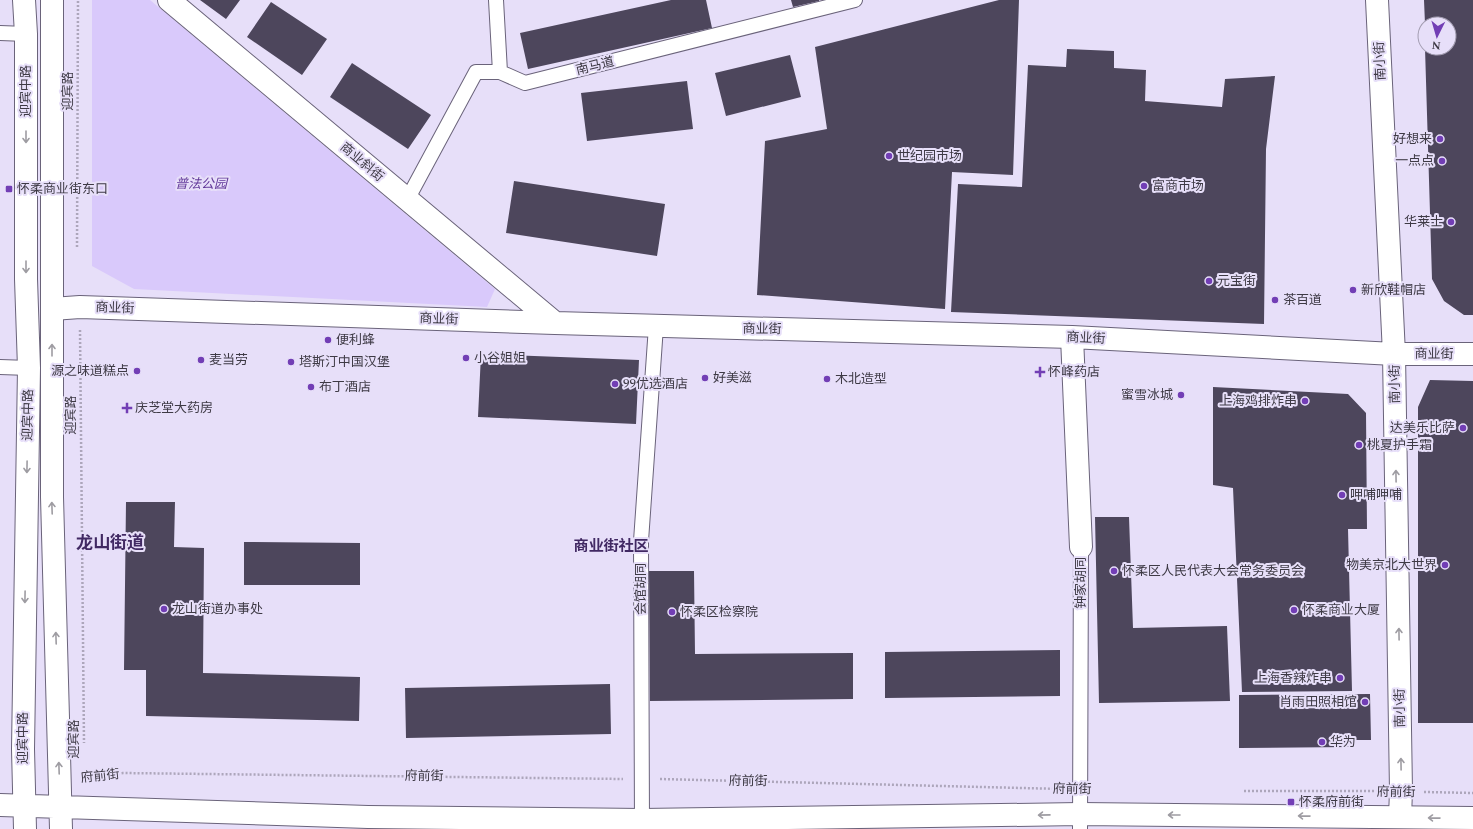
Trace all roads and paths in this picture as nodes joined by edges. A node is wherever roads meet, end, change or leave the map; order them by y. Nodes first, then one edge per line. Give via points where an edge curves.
1 (24, 0) edge
2 (52, 0) edge
3 (78, 0) edge
4 (169, 0) edge
5 (496, 0) edge
6 (855, 0) edge
7 (1378, 0) edge
8 (0, 33) edge
9 (26, 34) junction
10 (500, 72) junction
11 (407, 200) junction
12 (77, 255) dead end
13 (80, 307) junction
14 (52, 309) junction
15 (555, 323) junction
16 (656, 326) junction
17 (1072, 337) junction
18 (1394, 354) junction
19 (1473, 354) edge
20 (0, 367) edge
21 (29, 368) junction
22 (1081, 547) joint
23 (84, 747) dead end
24 (84, 771) dead end
25 (59, 779) junction
26 (84, 779) junction
27 (642, 779) junction
28 (1080, 789) junction
29 (1242, 791) dead end
30 (1401, 792) junction
31 (1473, 793) edge
32 (0, 805) edge
33 (25, 805) junction
34 (60, 807) junction
35 (86, 807) junction
36 (1400, 817) junction
37 (1473, 818) edge
38 (1080, 822) edge
39 (1332, 823) edge
40 (642, 824) edge
41 (25, 829) edge
42 (61, 829) edge

1 - 9 main road, 迎宾中路
2 - 14 main road, 迎宾中路
3 - 12 path, 迎宾路
4 - 11 main road, 商业斜街
5 - 10 lane
6 - 10 lane, 南马道 via 525,83
7 - 18 main road, 南小街
8 - 9 lane
9 -> 21 main road, 迎宾中路 via 26,271
10 - 11 lane, 南马道 via 476,72
11 - 15 main road, 商业斜街
13 - 14 main road, 商业街
13 - 15 main road, 商业街
13 - 23 path, 迎宾路
25 -> 14 main road, 迎宾中路 via 52,497
15 - 16 main road, 商业街
16 - 17 main road, 商业街
16 - 27 lane, 会馆胡同 via 641,541
17 - 18 main road, 商业街
17 - 22 main road, 钟家胡同
18 - 19 main road, 商业街
30 -> 18 main road, 南小街
20 - 21 lane
21 -> 33 main road, 迎宾中路 via 22,749
22 - 28 lane, 钟家胡同
24 - 26 path, 迎宾路
25 - 26 path, 府前街
25 - 34 main road, 迎宾中路
26 - 27 path, 府前街 via 131,773
26 - 35 path, 迎宾路
27 - 28 path, 府前街
27 - 40 lane, 会馆胡同
28 - 38 lane, 钟家胡同
29 - 30 path, 府前街
30 - 31 path, 府前街
30 - 36 main road, 南小街
32 - 33 main road, 府前街
33 - 34 main road, 府前街
33 - 41 main road, 迎宾中路
34 - 35 main road, 府前街
34 - 42 main road, 迎宾中路
35 - 40 main road, 府前街 via 368,818
37 -> 36 main road, 府前街
36 - 39 main road, 府前街
39 -> 38 main road, 府前街
38 -> 40 main road, 府前街

